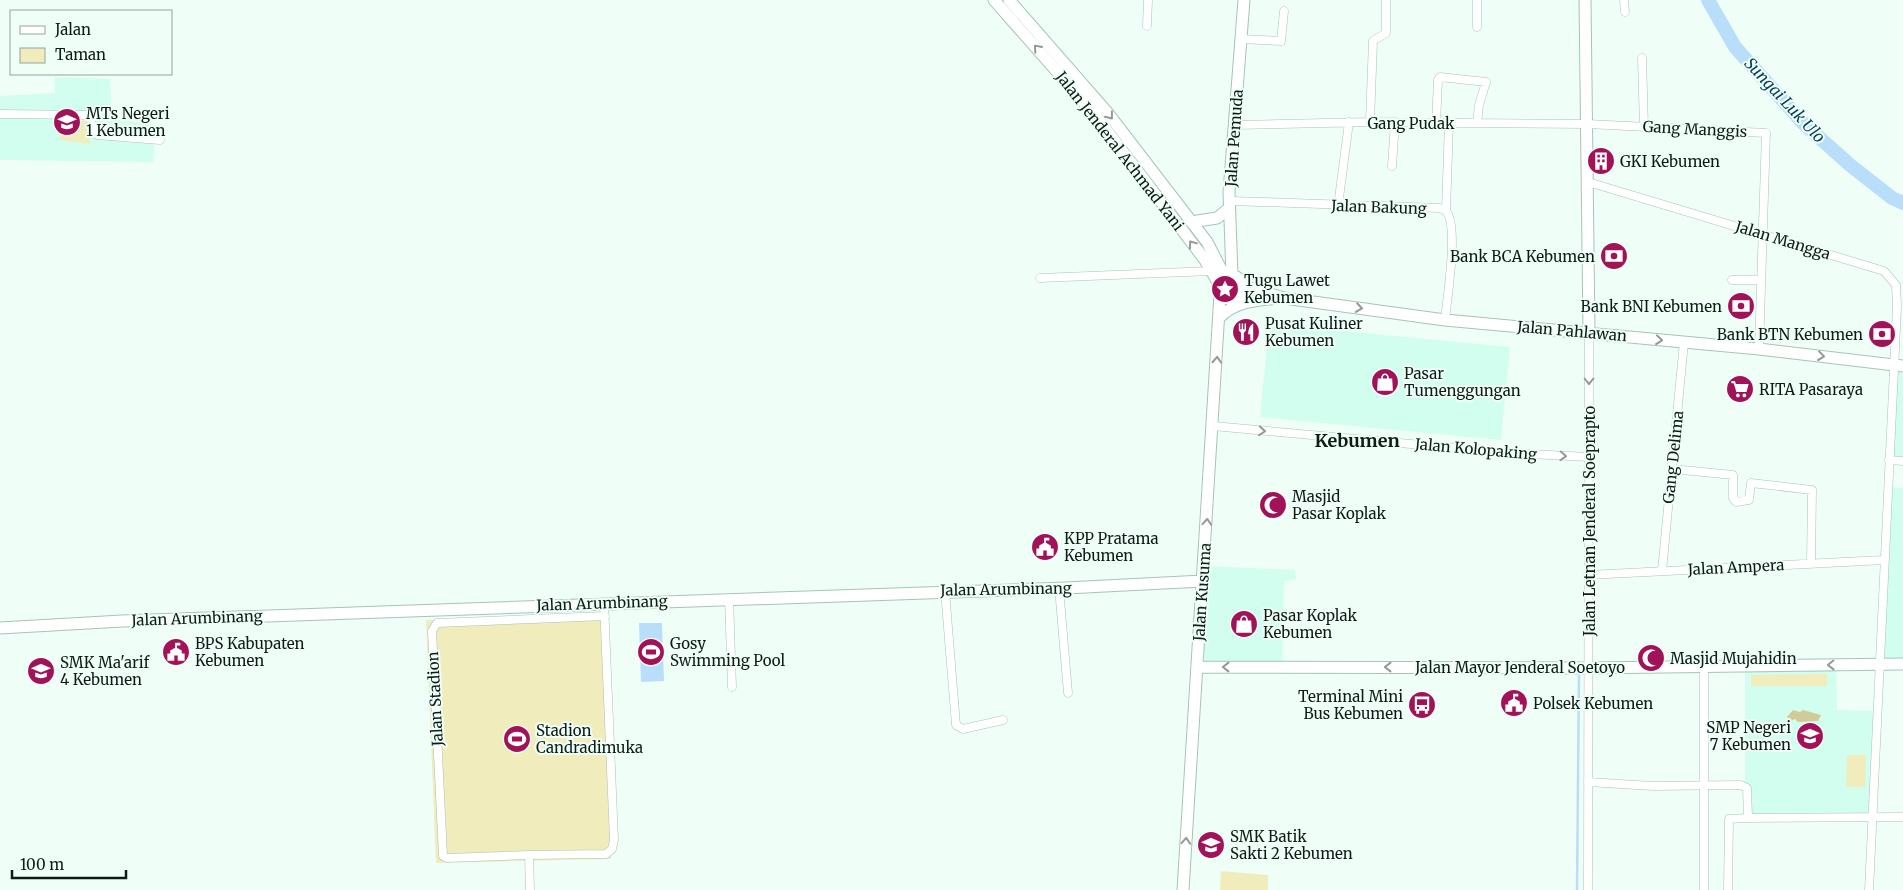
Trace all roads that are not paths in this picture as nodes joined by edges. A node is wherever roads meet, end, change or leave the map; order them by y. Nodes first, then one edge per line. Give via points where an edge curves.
1 (994, 0) edge
2 (1008, 0) edge
3 (1148, 0) edge
4 (1244, 0) edge
5 (1386, 0) edge
6 (1477, 0) edge
7 (1585, 0) edge
8 (1624, 0) edge
9 (1284, 11) dead end
10 (1625, 12) dead end
11 (1147, 26) dead end
12 (1477, 27) dead end
13 (1240, 39) junction
14 (1642, 58) dead end
15 (0, 114) edge
16 (1349, 122) junction
17 (1370, 122) junction
18 (1396, 122) junction
19 (1436, 123) junction
20 (1449, 123) junction
21 (1477, 123) junction
22 (1588, 124) junction
23 (1235, 125) junction
24 (1644, 127) junction
25 (160, 140) dead end
26 (1392, 166) dead end
27 (1588, 182) junction
28 (1229, 201) junction
29 (1338, 206) junction
30 (1446, 211) junction
31 (1191, 222) junction
32 (1764, 234) junction
33 (1211, 271) junction
34 (1040, 278) dead end
35 (1732, 280) dead end
36 (1760, 280) junction
37 (1225, 281) junction
38 (1242, 286) junction
39 (1284, 298) junction
40 (1219, 318) junction
41 (1446, 320) junction
42 (1589, 332) junction
43 (1684, 342) junction
44 (1759, 349) junction
45 (1898, 366) edge
46 (1213, 426) junction
47 (1589, 458) junction
48 (1889, 460) junction
49 (1903, 461) edge
50 (1672, 469) junction
51 (1884, 560) junction
52 (1811, 563) junction
53 (1662, 571) junction
54 (1588, 575) junction
55 (1203, 581) junction
56 (1059, 588) junction
57 (945, 591) junction
58 (729, 598) junction
59 (604, 603) junction
60 (604, 616) junction
61 (0, 628) edge
62 (1879, 664) junction
63 (1903, 664) edge
64 (1704, 666) junction
65 (1198, 667) junction
66 (1588, 668) junction
67 (732, 687) dead end
68 (1068, 693) dead end
69 (1002, 720) dead end
70 (1588, 782) junction
71 (1704, 785) junction
72 (1903, 817) edge
73 (1748, 818) junction
74 (1872, 818) junction
75 (529, 855) junction
76 (530, 890) edge
77 (1183, 890) edge
78 (1588, 890) edge
79 (1704, 890) edge
80 (1728, 890) edge
81 (1869, 890) edge

33 -> 1 main road, Jalan Jenderal Achmad Yani via 1096,116
2 -> 31 main road, Jalan Jenderal Achmad Yani via 1107,112
3 - 11 street
4 - 13 main road, Jalan Pemuda
5 - 17 street via 1386,34 1373,41
6 - 12 street
7 - 22 main road
8 - 10 street
9 - 13 street via 1280,41
13 - 23 main road, Jalan Pemuda
14 - 24 street
15 - 25 street via 90,115 93,132 97,136
16 - 17 street, Gang Pudak
16 - 23 street, Gang Pudak
16 - 29 street
17 - 18 street, Gang Pudak
18 - 19 street, Gang Pudak
18 - 26 street
19 - 20 street, Gang Pudak
19 - 21 street via 1440,77 1486,82
20 - 21 street, Gang Pudak
20 - 30 street
21 - 22 street, Gang Pudak
22 - 24 street, Gang Manggis
22 - 27 main road
23 - 28 main road, Jalan Pemuda
24 - 32 street, Gang Manggis via 1766,133
27 - 32 street, Jalan Mangga
27 - 42 main road
28 - 29 street, Jalan Bakung
28 - 31 main road via 1217,218
28 - 37 main road, Jalan Pemuda
29 - 30 street, Jalan Bakung via 1440,208
30 - 41 street, Jalan Bakung via 1451,221 1452,249
31 - 37 main road, Jalan Jenderal Achmad Yani via 1207,242
32 - 36 street, Gang Manggis
32 - 45 street, Jalan Mangga via 1884,271 1892,278 1896,285
33 - 34 street
33 - 37 main road, Jalan Jenderal Achmad Yani
35 - 36 street
36 - 44 street, Gang Manggis
37 - 38 main road via 1239,279
37 - 38 main road via 1226,298 1236,298
37 - 40 main road, Jalan Kusuma
38 - 39 main road, Jalan Pahlawan
39 - 40 main road via 1242,303
39 -> 41 main road, Jalan Pahlawan
46 -> 40 main road, Jalan Kusuma
41 - 42 main road, Jalan Pahlawan
42 -> 43 main road, Jalan Pahlawan
42 -> 47 street, Jalan Letnan Jenderal Soeprapto
43 - 44 main road, Jalan Pahlawan
43 - 50 street, Gang Delima
44 -> 45 main road, Jalan Pahlawan
45 - 48 street, Jalan Mangga
46 -> 47 street, Jalan Kolopaking
55 -> 46 main road, Jalan Kusuma
47 - 54 street, Jalan Letnan Jenderal Soeprapto
48 - 49 street
48 - 51 street, Jalan Mangga
50 - 52 street via 1733,475 1733,498 1736,502 1749,500 1751,483 1812,490
50 - 53 street, Gang Delima
51 - 52 street, Jalan Ampera
51 - 62 street, Jalan Mangga
52 - 53 street, Jalan Ampera
53 - 54 street, Jalan Ampera
54 - 66 street, Jalan Letnan Jenderal Soeprapto
55 - 56 main road, Jalan Arumbinang
55 - 65 main road, Jalan Kusuma
56 - 57 main road, Jalan Arumbinang
56 - 68 street
57 - 58 main road, Jalan Arumbinang
57 - 69 street via 956,724 963,729
58 - 59 main road, Jalan Arumbinang
58 - 67 street
59 - 60 street, Jalan Stadion
59 - 61 main road, Jalan Arumbinang via 130,620
60 - 75 street, Jalan Stadion via 612,850 606,854
60 - 75 street, Jalan Stadion via 437,623 432,631 442,856
62 - 63 main road, Jalan Mayor Jenderal Soetoyo
62 -> 64 main road, Jalan Mayor Jenderal Soetoyo
62 - 74 street, Jalan Mangga
64 - 66 main road, Jalan Mayor Jenderal Soetoyo
64 - 71 street
66 -> 65 main road, Jalan Mayor Jenderal Soetoyo
77 -> 65 main road, Jalan Kusuma
66 - 70 street, Jalan Letnan Jenderal Soeprapto
70 - 71 street
70 - 78 street, Jalan Letnan Jenderal Soeprapto
71 - 73 street via 1746,786
71 - 79 street
72 - 74 street
73 - 74 street
73 - 80 street via 1729,820
74 - 81 street, Jalan Mangga
75 - 76 street

